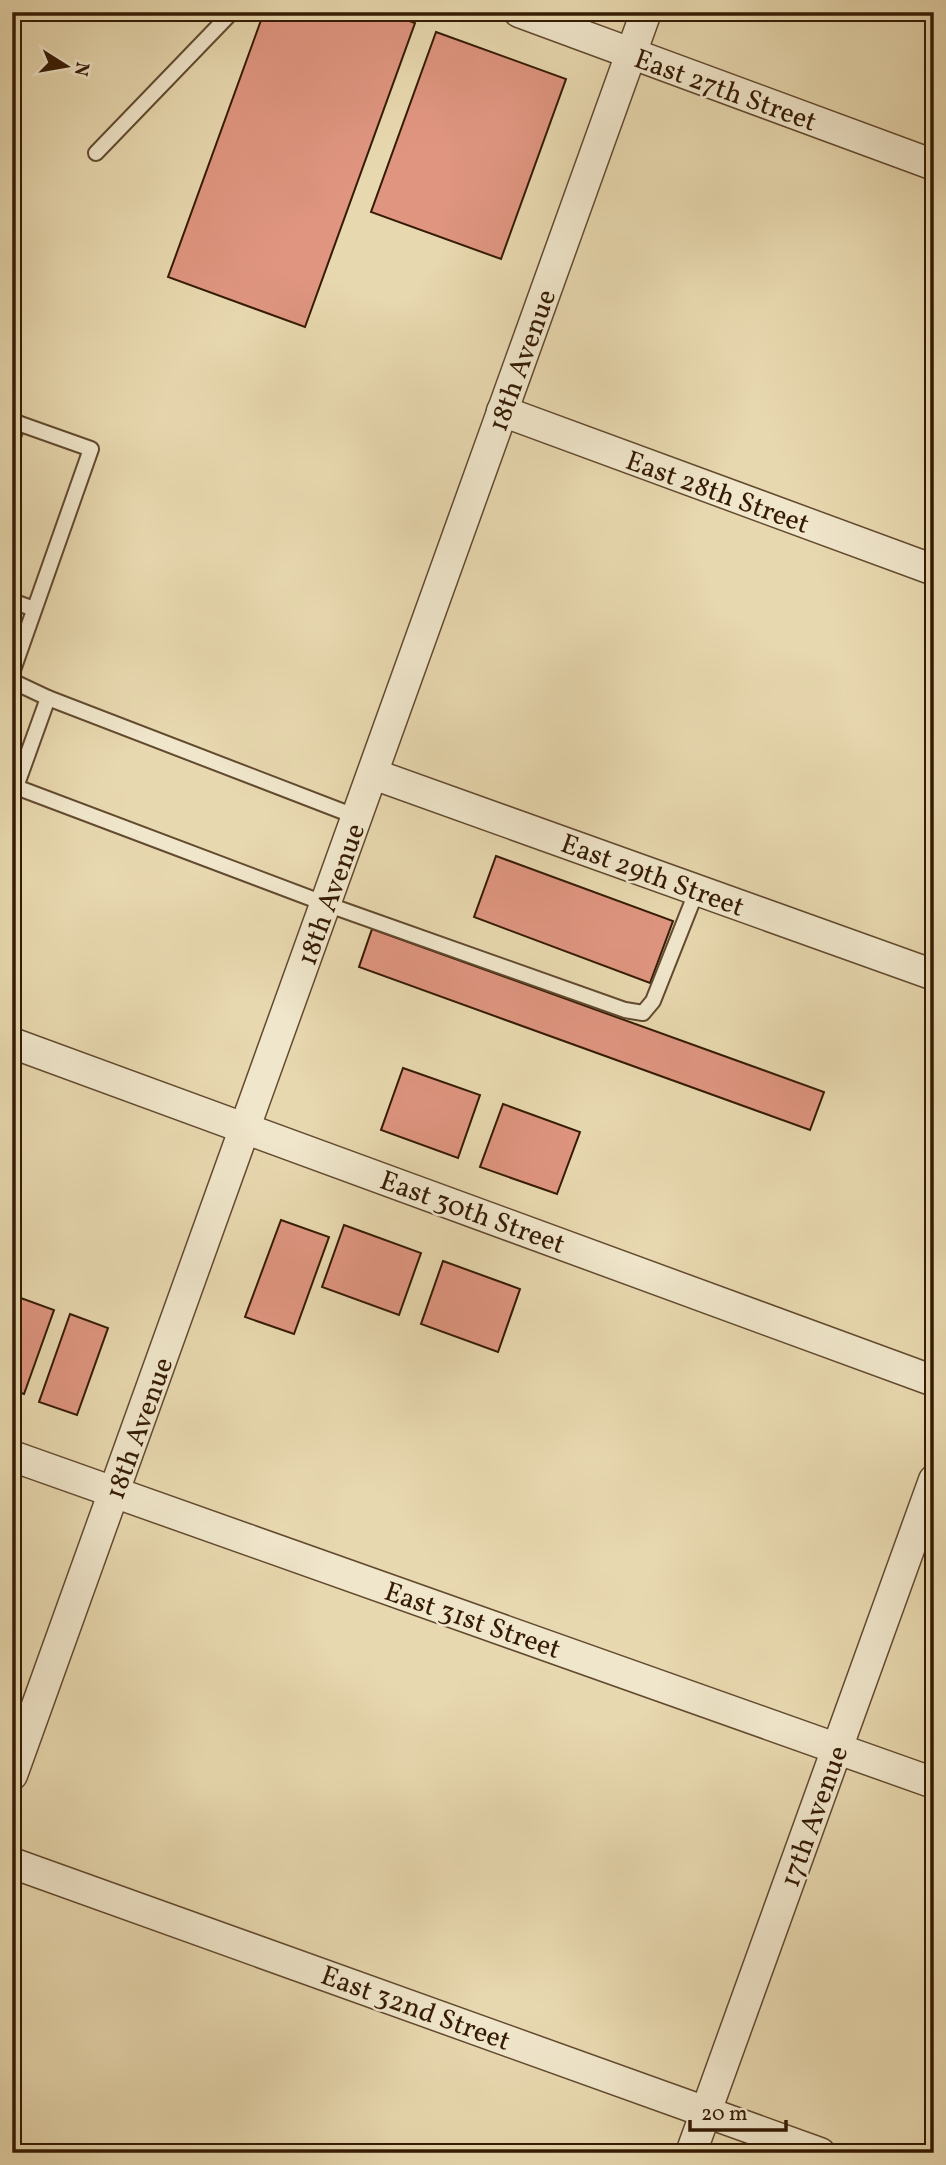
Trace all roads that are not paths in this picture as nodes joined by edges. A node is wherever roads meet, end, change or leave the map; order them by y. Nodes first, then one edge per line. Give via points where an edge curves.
1 (232, 12) edge
2 (519, 12) edge
3 (646, 12) edge
4 (630, 55) junction
5 (96, 153) dead end
6 (934, 165) edge
7 (502, 411) junction
8 (15, 422) edge
9 (12, 439) edge
10 (934, 570) edge
11 (12, 601) edge
12 (34, 609) junction
13 (12, 673) edge
14 (12, 681) edge
15 (48, 698) junction
16 (373, 774) junction
17 (14, 792) edge
18 (357, 817) junction
19 (697, 890) junction
20 (326, 904) junction
21 (934, 975) edge
22 (12, 1043) edge
23 (246, 1128) junction
24 (934, 1381) edge
25 (12, 1456) edge
26 (934, 1480) edge
27 (115, 1492) junction
28 (838, 1748) junction
29 (12, 1776) edge
30 (934, 1783) edge
31 (12, 1863) edge
32 (707, 2111) junction
33 (691, 2153) edge
34 (820, 2153) edge

1 - 5 lane
2 - 4 street, East 27th Street
3 - 4 street, 18th Avenue
4 - 6 street, East 27th Street
4 - 7 street, 18th Avenue
7 - 10 street, East 28th Street
7 - 16 street, 18th Avenue
8 - 9 lane
8 - 12 lane via 91,449
11 - 12 lane
12 - 13 lane
14 - 15 lane
15 - 17 lane
15 - 18 lane
16 - 18 street, 18th Avenue
16 - 19 street, East 29th Street
17 - 20 lane
18 - 20 street, 18th Avenue
19 - 20 lane via 653,1001 643,1013
19 - 21 street, East 29th Street
20 - 23 street, 18th Avenue
22 - 23 street, East 30th Street
23 - 24 street, East 30th Street
23 - 27 street, 18th Avenue
25 - 27 street, East 31st Street
26 - 28 street, 17th Avenue
27 - 28 street, East 31st Street
27 - 29 street, 18th Avenue
28 - 30 street, East 31st Street
28 - 32 street, 17th Avenue
31 - 32 street, East 32nd Street
32 - 33 street, 17th Avenue
32 - 34 street, East 32nd Street

